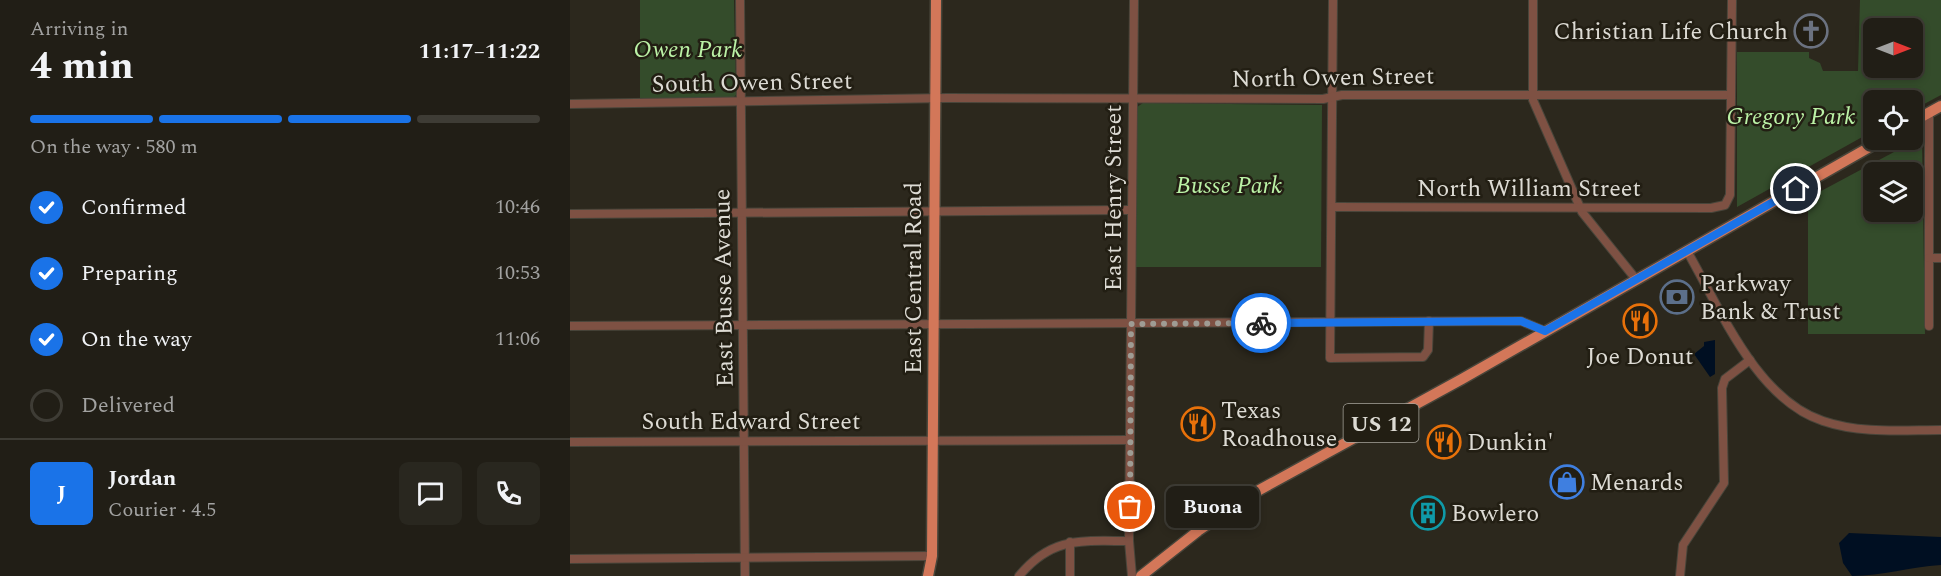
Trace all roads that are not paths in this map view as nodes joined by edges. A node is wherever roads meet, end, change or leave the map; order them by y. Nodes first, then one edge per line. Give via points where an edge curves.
1 (740, 0) edge
2 (936, 0) edge
3 (1134, 0) edge
4 (1334, 0) edge
5 (1533, 0) edge
6 (1732, 0) edge
7 (1532, 95) junction
8 (1731, 95) junction
9 (1333, 96) junction
10 (1133, 98) junction
11 (935, 99) junction
12 (742, 102) junction
13 (570, 104) edge
14 (1941, 106) edge
15 (1929, 113) junction
16 (1923, 116) edge
17 (1864, 150) edge
18 (1332, 207) junction
19 (1579, 208) junction
20 (1132, 210) junction
21 (935, 211) junction
22 (742, 213) junction
23 (570, 214) edge
24 (1687, 251) junction
25 (1929, 258) junction
26 (1941, 258) edge
27 (1635, 278) junction
28 (1429, 321) junction
29 (1331, 322) junction
30 (934, 324) junction
31 (1131, 324) junction
32 (743, 325) junction
33 (570, 326) edge
34 (1929, 326) dead end
35 (1545, 331) junction
36 (1750, 360) junction
37 (1941, 430) edge
38 (933, 440) junction
39 (1130, 440) junction
40 (744, 441) junction
41 (570, 442) edge
42 (1129, 541) junction
43 (1070, 542) junction
44 (932, 556) junction
45 (745, 557) junction
46 (570, 559) edge
47 (745, 576) edge
48 (928, 576) edge
49 (935, 576) edge
50 (1019, 576) edge
51 (1070, 576) edge
52 (1132, 576) edge
53 (1141, 576) edge
54 (1680, 576) edge

1 - 12 street, East Busse Avenue
2 - 11 main road, East Central Road
3 - 10 street, East Henry Street
4 - 9 street
5 - 7 street
6 - 8 street
7 - 8 street, North Owen Street
7 - 9 street, North Owen Street
7 - 19 street
8 - 19 street, North William Street via 1730,195 1725,205
9 - 10 street, North Owen Street
9 - 18 street
10 - 11 street, North Owen Street
10 - 20 street, East Henry Street
11 - 12 street, South Owen Street
11 - 21 main road, East Central Road
12 - 13 street, South Owen Street
12 - 22 street, East Busse Avenue
14 - 15 main road
15 - 16 main road
15 - 25 street
17 - 24 main road, US 12
18 - 19 street, North William Street
18 - 29 street
19 - 27 street
20 - 21 street
20 - 31 street, East Henry Street
21 - 22 street
21 - 30 main road, East Central Road
22 - 23 street
22 - 32 street, East Busse Avenue
24 - 27 main road, US 12
24 - 36 street
25 - 26 street
25 - 34 street
27 - 35 main road, US 12
28 - 29 street
28 - 29 street via 1428,350 1423,357 1330,358
28 - 35 street via 1521,321
29 - 31 street
30 - 31 street
30 - 32 street
30 - 38 main road, East Central Road
31 - 39 street, East Henry Street
32 - 33 street
32 - 40 street, East Busse Avenue
35 - 53 main road, US 12 via 1252,494
36 - 37 street via 1789,403 1823,421 1863,429
36 - 54 street via 1725,379 1722,388 1724,483 1683,545
38 - 39 street, South Edward Street
38 - 40 street, South Edward Street
38 - 44 main road, East Central Road
39 - 42 street, East Henry Street
40 - 41 street, South Edward Street
40 - 45 street, East Busse Avenue
42 - 43 street
42 - 52 street, East Henry Street
43 - 50 street via 1043,553
43 - 51 street
44 - 45 street
44 - 48 main road, East Central Road
44 - 49 main road, East Central Road
45 - 46 street
45 - 47 street, East Busse Avenue

